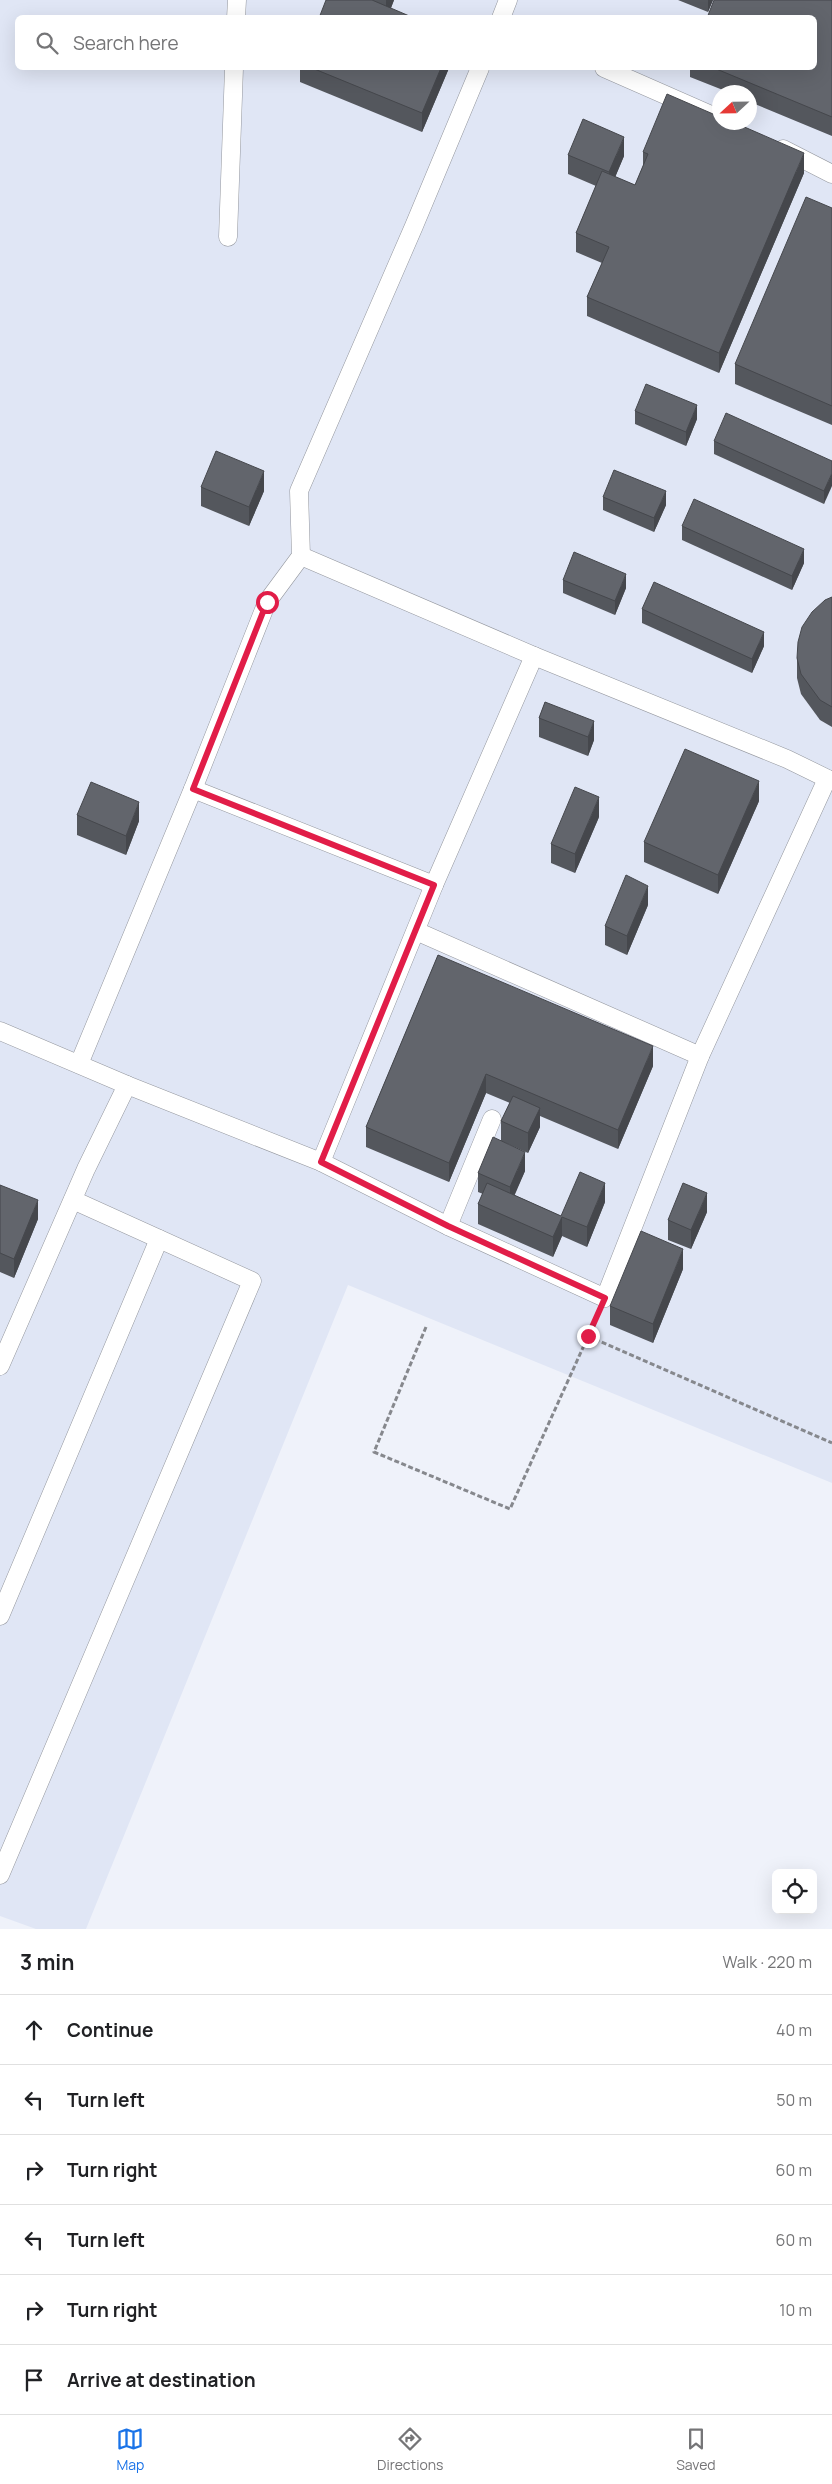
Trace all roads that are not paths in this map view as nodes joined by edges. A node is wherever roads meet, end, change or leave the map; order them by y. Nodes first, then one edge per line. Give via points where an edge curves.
1 (237, 0) edge
2 (508, 0) edge
3 (236, 15) edge
4 (502, 15) edge
5 (234, 70) edge
6 (479, 70) edge
7 (609, 70) edge
8 (712, 115) edge
9 (768, 141) edge
10 (832, 174) edge
11 (228, 237) dead end
12 (301, 556) junction
13 (534, 656) junction
14 (829, 780) edge
15 (193, 789) junction
16 (434, 885) junction
17 (416, 931) junction
18 (0, 1031) edge
19 (700, 1056) junction
20 (79, 1064) junction
21 (126, 1085) junction
22 (492, 1119) dead end
23 (321, 1162) junction
24 (73, 1200) junction
25 (448, 1226) junction
26 (159, 1239) junction
27 (0, 1366) edge
28 (0, 1616) edge
29 (0, 1875) edge

1 - 3 lane
2 - 4 lane
5 - 11 lane
6 - 12 lane via 299,491
7 - 8 lane
9 - 10 lane
12 - 13 lane
12 - 15 lane via 267,602
13 - 14 lane via 787,759
13 - 16 lane
14 - 19 lane
15 - 16 lane
15 - 20 lane
16 - 17 lane
17 - 19 lane
17 - 23 lane
18 - 20 lane
19 - 25 lane via 605,1298
20 - 21 lane
21 - 23 lane
21 - 24 lane
22 - 25 lane
23 - 25 lane
24 - 26 lane
24 - 27 lane
26 - 28 lane
26 - 29 lane via 252,1281

